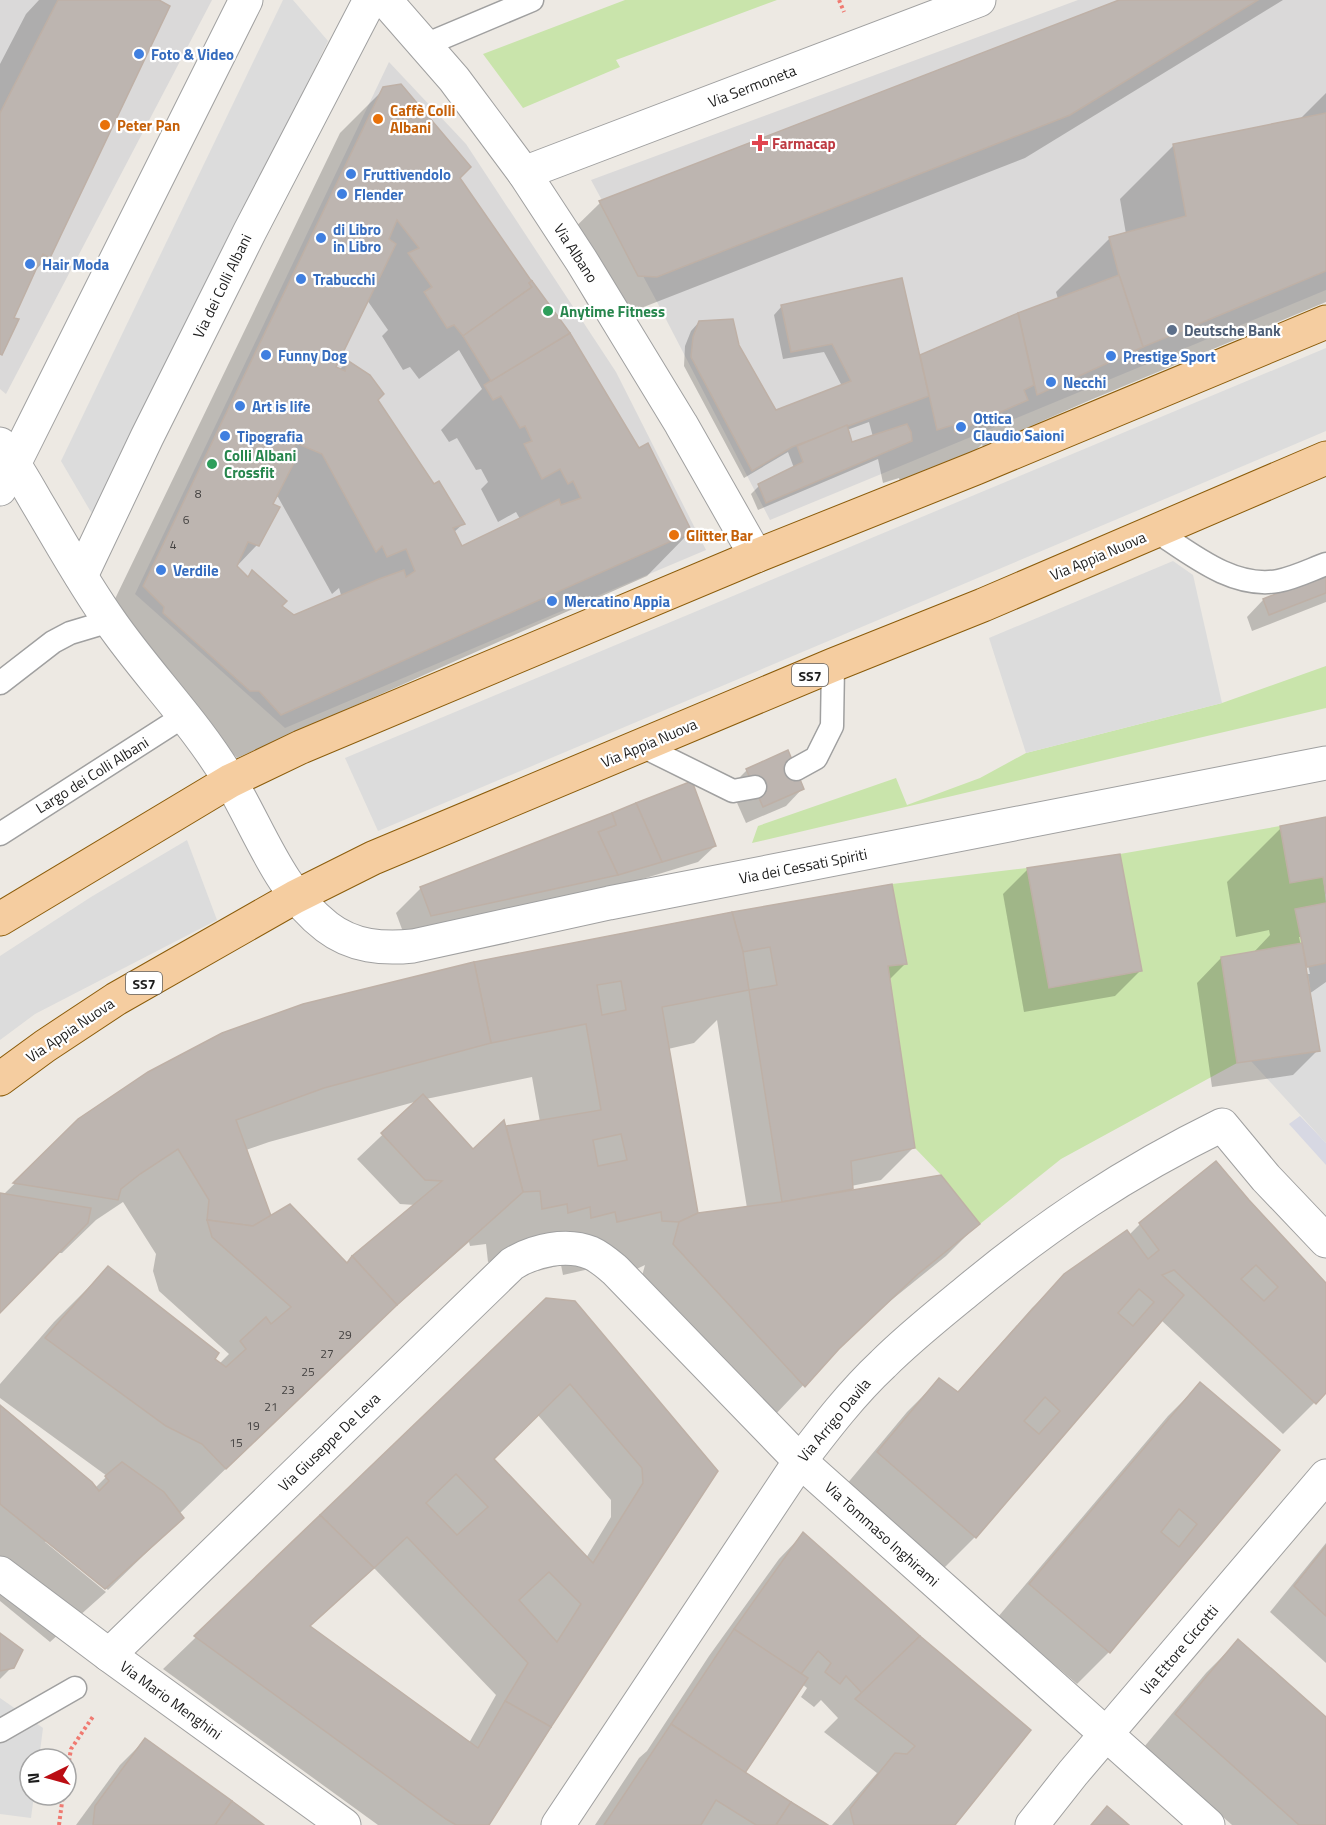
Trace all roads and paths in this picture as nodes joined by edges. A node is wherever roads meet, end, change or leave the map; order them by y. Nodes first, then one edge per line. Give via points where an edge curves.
1 (246, 0) edge
2 (370, 0) edge
3 (386, 0) edge
4 (532, 0) edge
5 (979, 0) edge
6 (425, 45) junction
7 (524, 172) junction
8 (1326, 322) edge
9 (1326, 458) edge
10 (5, 466) edge
11 (1156, 531) junction
12 (756, 556) junction
13 (1326, 564) edge
14 (81, 576) junction
15 (110, 621) junction
16 (833, 665) junction
17 (1, 683) edge
18 (184, 716) junction
19 (642, 746) junction
20 (1326, 763) edge
21 (796, 769) dead end
22 (230, 781) junction
23 (755, 786) dead end
24 (0, 834) edge
25 (295, 897) junction
26 (0, 919) edge
27 (0, 1079) edge
28 (1326, 1241) edge
29 (561, 1249) joint
30 (800, 1461) junction
31 (1326, 1476) edge
32 (0, 1573) edge
33 (109, 1655) junction
34 (75, 1688) dead end
35 (100, 1707) dead end
36 (0, 1731) edge
37 (1106, 1735) junction
38 (72, 1747) edge
39 (61, 1807) edge
40 (59, 1825) edge
41 (344, 1825) edge
42 (558, 1825) edge
43 (1032, 1825) edge
44 (1208, 1825) edge

1 - 10 street
2 - 14 street, Via dei Colli Albani via 239,252
3 - 6 street, Via Albano
4 - 6 lane
5 - 7 street, Via Sermoneta
6 - 7 street, Via Albano
7 - 12 street, Via Albano via 676,414
8 - 12 main road
9 - 11 main road, Via Appia Nuova / SS7
10 - 14 street
11 - 13 lane via 1194,556 1248,581 1277,581
11 - 16 main road, Via Appia Nuova / SS7
12 - 22 main road via 332,734
14 - 15 street
15 - 17 lane via 53,642
15 - 18 street
16 - 19 main road, Via Appia Nuova / SS7
16 - 21 lane via 832,726 816,758
18 - 22 street
18 - 24 lane, Largo dei Colli Albani
19 - 23 lane via 733,791
19 - 25 main road, Via Appia Nuova / SS7 via 373,858
20 - 25 street, Via dei Cessati Spiriti via 609,903 414,946 384,947 351,941 328,928
22 - 25 street, Via dei Cessati Spiriti
22 - 26 main road
25 - 27 main road, Via Appia Nuova / SS7 via 116,999
28 - 30 street, Via Arrigo Davila via 1222,1125 1150,1162 1043,1230 882,1364
29 - 30 street, Via Tommaso Inghirami via 591,1253 615,1270
29 - 33 street, Via Giuseppe De Leva via 531,1254 512,1264
30 - 37 street, Via Tommaso Inghirami
30 - 42 street, Via Arrigo Davila
31 - 37 street, Via Ettore Ciccotti
32 - 33 street, Via Mario Menghini
33 - 41 street, Via Mario Menghini
34 - 36 lane
35 - 38 path
37 - 43 street, Via Ettore Ciccotti
37 - 44 street, Via Tommaso Inghirami
39 - 40 path

